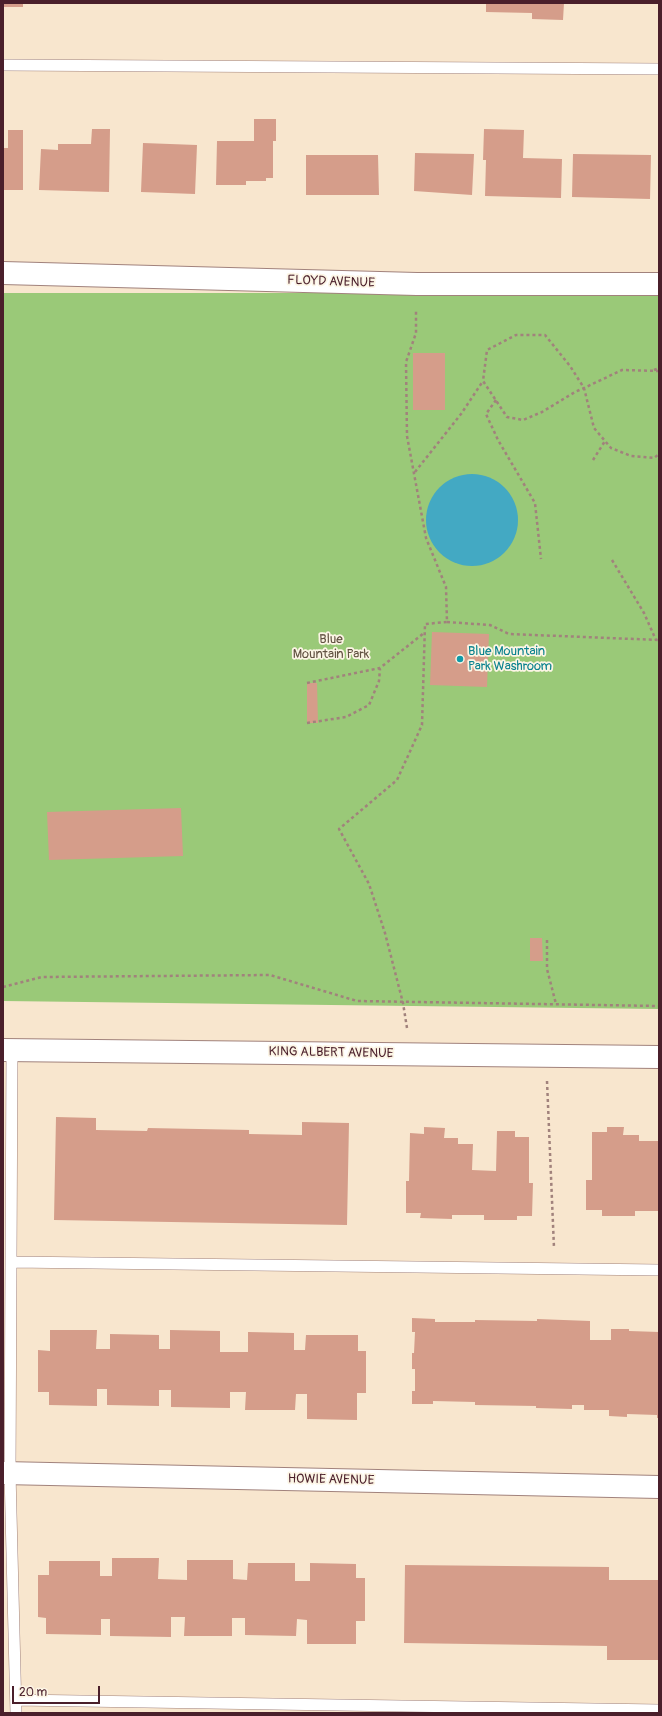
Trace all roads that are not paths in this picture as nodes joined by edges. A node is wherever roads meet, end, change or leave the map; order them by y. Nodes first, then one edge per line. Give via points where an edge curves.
1 (3, 64) edge
2 (659, 69) edge
3 (3, 272) edge
4 (659, 284) edge
5 (7, 1050) edge
6 (659, 1057) edge
7 (12, 1262) junction
8 (659, 1270) edge
9 (6, 1473) edge
10 (659, 1487) edge
11 (16, 1700) junction
12 (659, 1710) edge
13 (16, 1713) edge

1 - 2 lane
3 - 4 street, FLOYD AVENUE via 417,284
5 - 6 street, KING ALBERT AVENUE
5 - 7 lane
7 - 8 lane
7 - 9 lane
9 - 10 street, HOWIE AVENUE
9 - 11 lane
11 - 12 lane
11 - 13 lane

